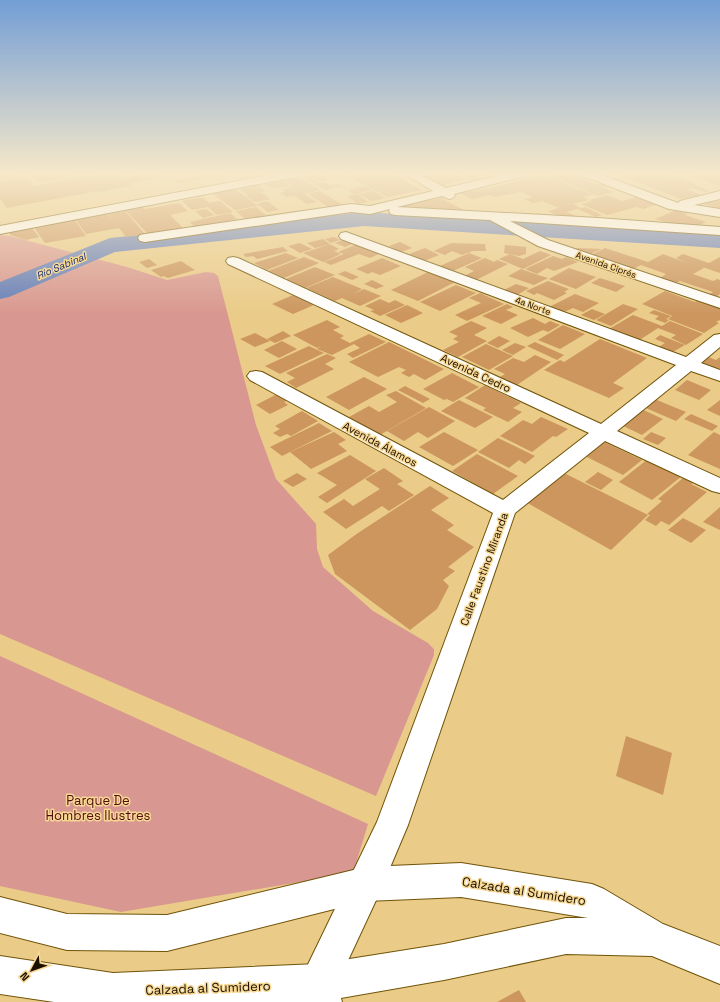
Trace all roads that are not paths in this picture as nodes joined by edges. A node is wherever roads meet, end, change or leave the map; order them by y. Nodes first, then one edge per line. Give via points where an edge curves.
1 (29, 221) edge
2 (46, 221) edge
3 (264, 221) edge
4 (499, 221) edge
5 (572, 221) edge
6 (604, 221) edge
7 (598, 222) junction
8 (0, 226) edge
9 (0, 230) edge
10 (720, 231) edge
11 (346, 236) dead end
12 (145, 238) dead end
13 (233, 261) dead end
14 (720, 303) edge
15 (720, 339) edge
16 (688, 364) junction
17 (256, 376) dead end
18 (720, 376) edge
19 (603, 431) junction
20 (720, 486) edge
21 (505, 510) junction
22 (366, 884) junction
23 (0, 915) edge
24 (652, 938) junction
25 (720, 965) edge
26 (0, 975) edge
27 (321, 993) edge

1 - 8 street
2 - 9 street
3 - 12 street
4 - 14 street, Avenida Ciprés via 539,241
5 - 7 street
6 - 7 street
7 - 10 street
11 - 16 street, 4a Norte
13 - 19 street, Avenida Cedro
15 - 16 street, Calle Faustino Miranda
16 - 18 street, 4a Norte
16 - 19 street, Calle Faustino Miranda
17 - 21 street, Avenida Álamos
19 - 20 street, Avenida Cedro
19 - 21 street, Calle Faustino Miranda
21 - 22 street, Calle Faustino Miranda via 392,825
22 - 23 street, Calzada al Sumidero via 167,933 67,932
22 - 24 street, Calzada al Sumidero via 461,880 592,901
22 - 27 street, Calle Faustino Miranda
24 - 25 street
24 - 27 street, Calzada al Sumidero via 566,936 444,962
26 - 27 street, Calzada al Sumidero via 112,992

